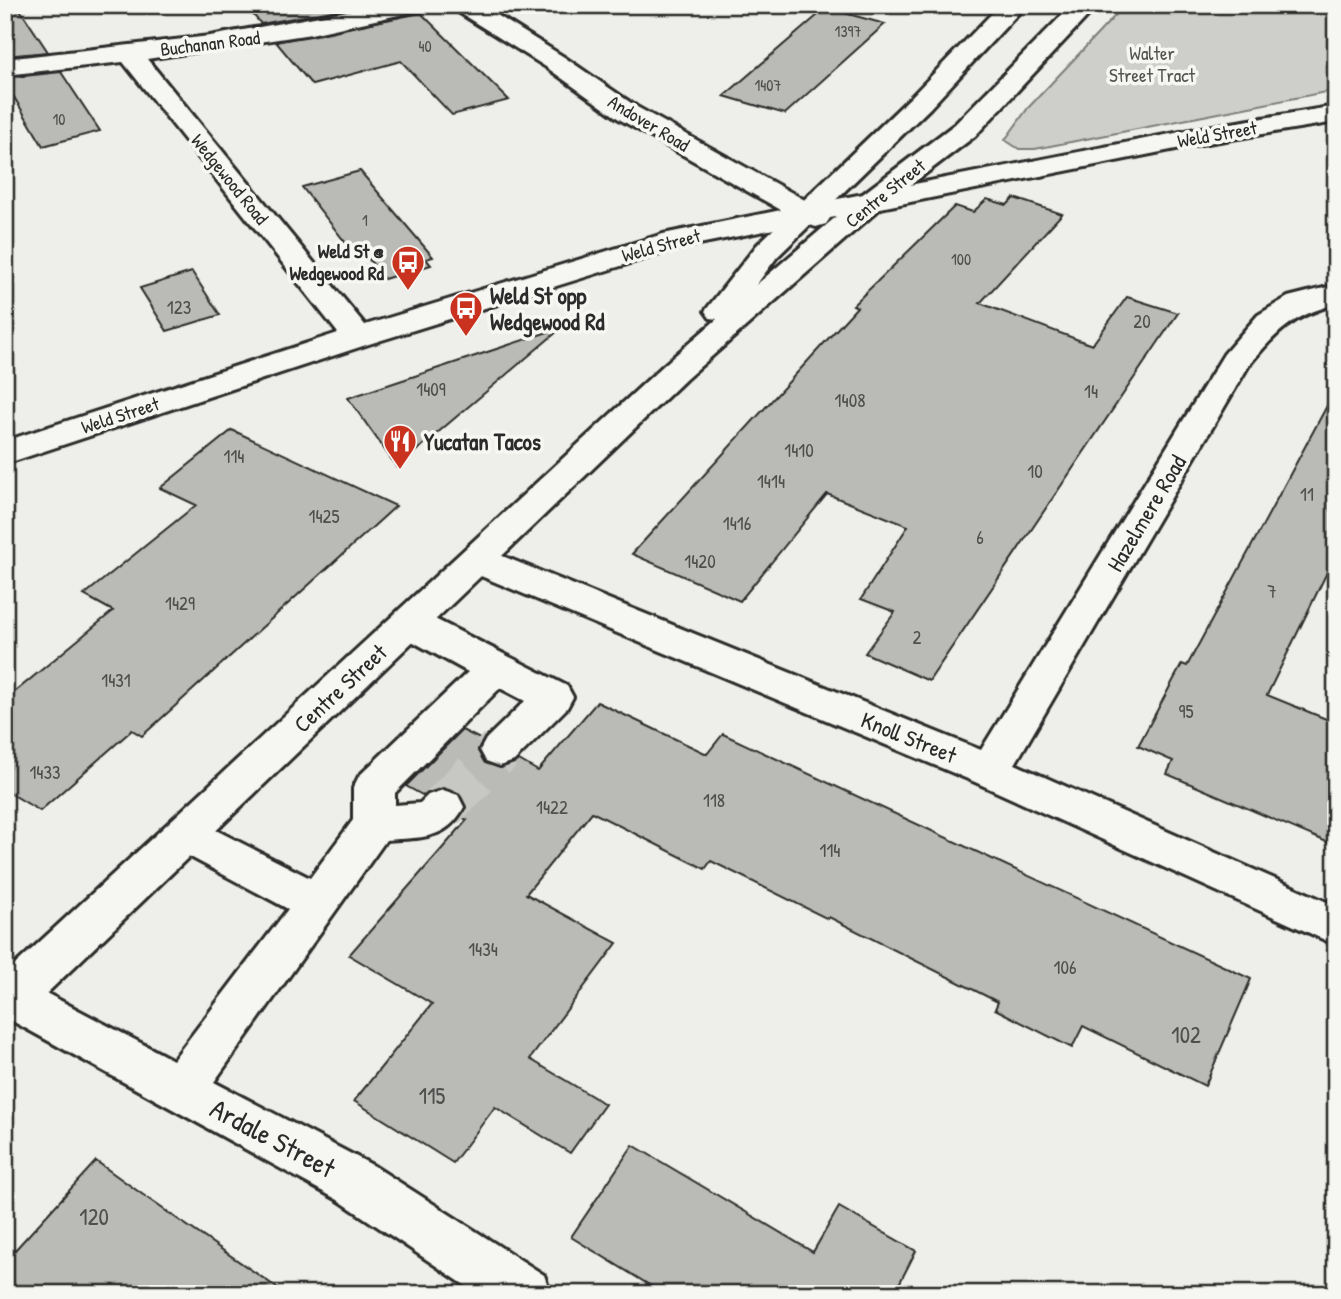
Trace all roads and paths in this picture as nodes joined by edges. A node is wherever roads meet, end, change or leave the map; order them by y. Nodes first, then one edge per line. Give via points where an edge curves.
1 (412, 5) edge
2 (464, 5) edge
3 (1014, 5) edge
4 (1086, 5) edge
5 (129, 53) junction
6 (5, 67) edge
7 (960, 98) junction
8 (1336, 114) edge
9 (874, 199) junction
10 (804, 214) junction
11 (840, 229) junction
12 (1336, 294) edge
13 (358, 337) junction
14 (675, 372) junction
15 (5, 453) edge
16 (477, 560) junction
17 (410, 622) junction
18 (495, 670) junction
19 (500, 750) tunnel mouth
20 (990, 771) junction
21 (443, 807) tunnel mouth
22 (374, 824) junction
23 (185, 834) junction
24 (317, 903) junction
25 (1336, 926) edge
26 (8, 1001) edge
27 (180, 1088) junction
28 (525, 1294) edge

1 - 5 street, Buchanan Road via 241,40
2 - 10 street, Andover Road via 628,113
3 - 7 street, Centre Street
4 - 7 street, Centre Street
5 - 6 street, Buchanan Road
5 - 13 street, Wedgewood Road
7 - 9 street, Centre Street via 965,130
7 - 10 street, Centre Street
8 - 9 street, Weld Street
9 - 10 street, Weld Street
9 - 11 street, Centre Street
10 - 11 street, Andover Road
10 - 13 street, Weld Street via 673,240
10 - 14 street, Centre Street via 767,251
11 - 14 street, Centre Street
12 - 20 street, Hazelmere Road via 1299,304 1269,322 1235,361
13 - 15 street, Weld Street
14 - 16 street, Centre Street
16 - 17 street, Centre Street
16 - 20 street, Knoll Street
17 - 18 street
17 - 23 street, Centre Street
18 - 19 street via 553,697
18 - 22 street via 374,788
20 - 25 street, Knoll Street
21 - 22 street via 431,819
22 - 24 street
23 - 24 street
23 - 26 street, Centre Street
24 - 27 street
26 - 27 street, Ardale Street
27 - 28 street, Ardale Street via 356,1183

